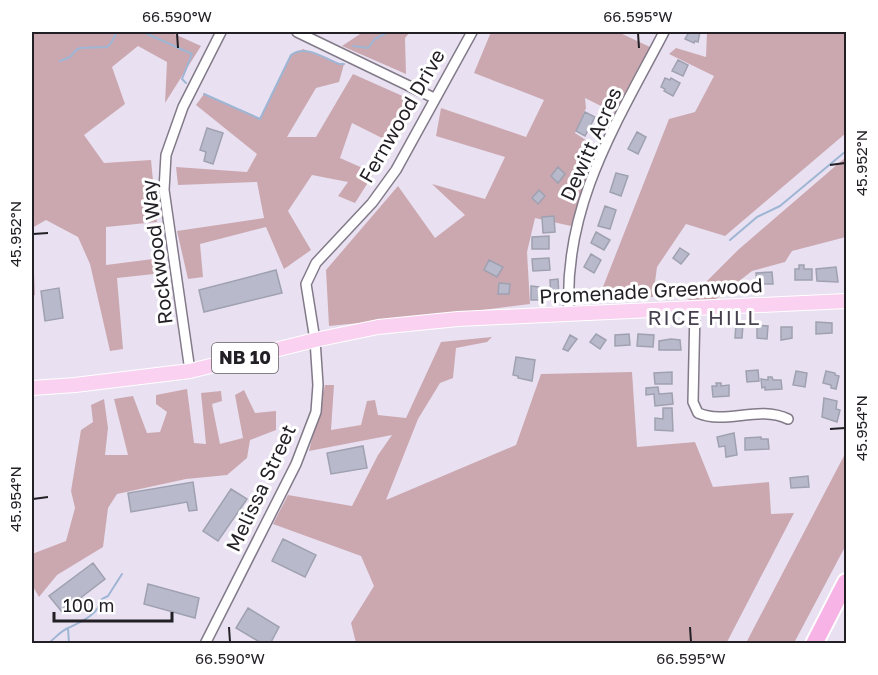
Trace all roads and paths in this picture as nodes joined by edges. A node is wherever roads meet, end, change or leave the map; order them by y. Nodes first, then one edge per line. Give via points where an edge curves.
1 (221, 32) edge
2 (297, 32) edge
3 (472, 32) edge
4 (664, 32) edge
5 (434, 98) junction
6 (846, 301) edge
7 (695, 308) junction
8 (569, 314) junction
9 (315, 340) junction
10 (190, 371) junction
11 (32, 388) edge
12 (788, 419) dead end
13 (846, 582) edge
14 (205, 644) edge
15 (814, 644) edge

1 - 10 street, Rockwood Way via 183,107 166,154 164,190
2 - 5 street
3 - 5 street, Fernwood Drive
4 - 8 street, Dewitt Acres via 584,198 571,253
5 - 9 street, Fernwood Drive via 384,189 311,273 306,284
6 - 7 main road, Promenade Greenwood / NB 10
7 - 8 main road, Promenade Greenwood / NB 10
7 - 12 street via 693,402 698,413 768,413
8 - 9 main road, Promenade Greenwood / NB 10 via 378,327
9 - 10 main road, NB 10
9 - 14 street, Melissa Street via 316,412 296,464
10 - 11 main road, NB 10
13 - 15 highway

